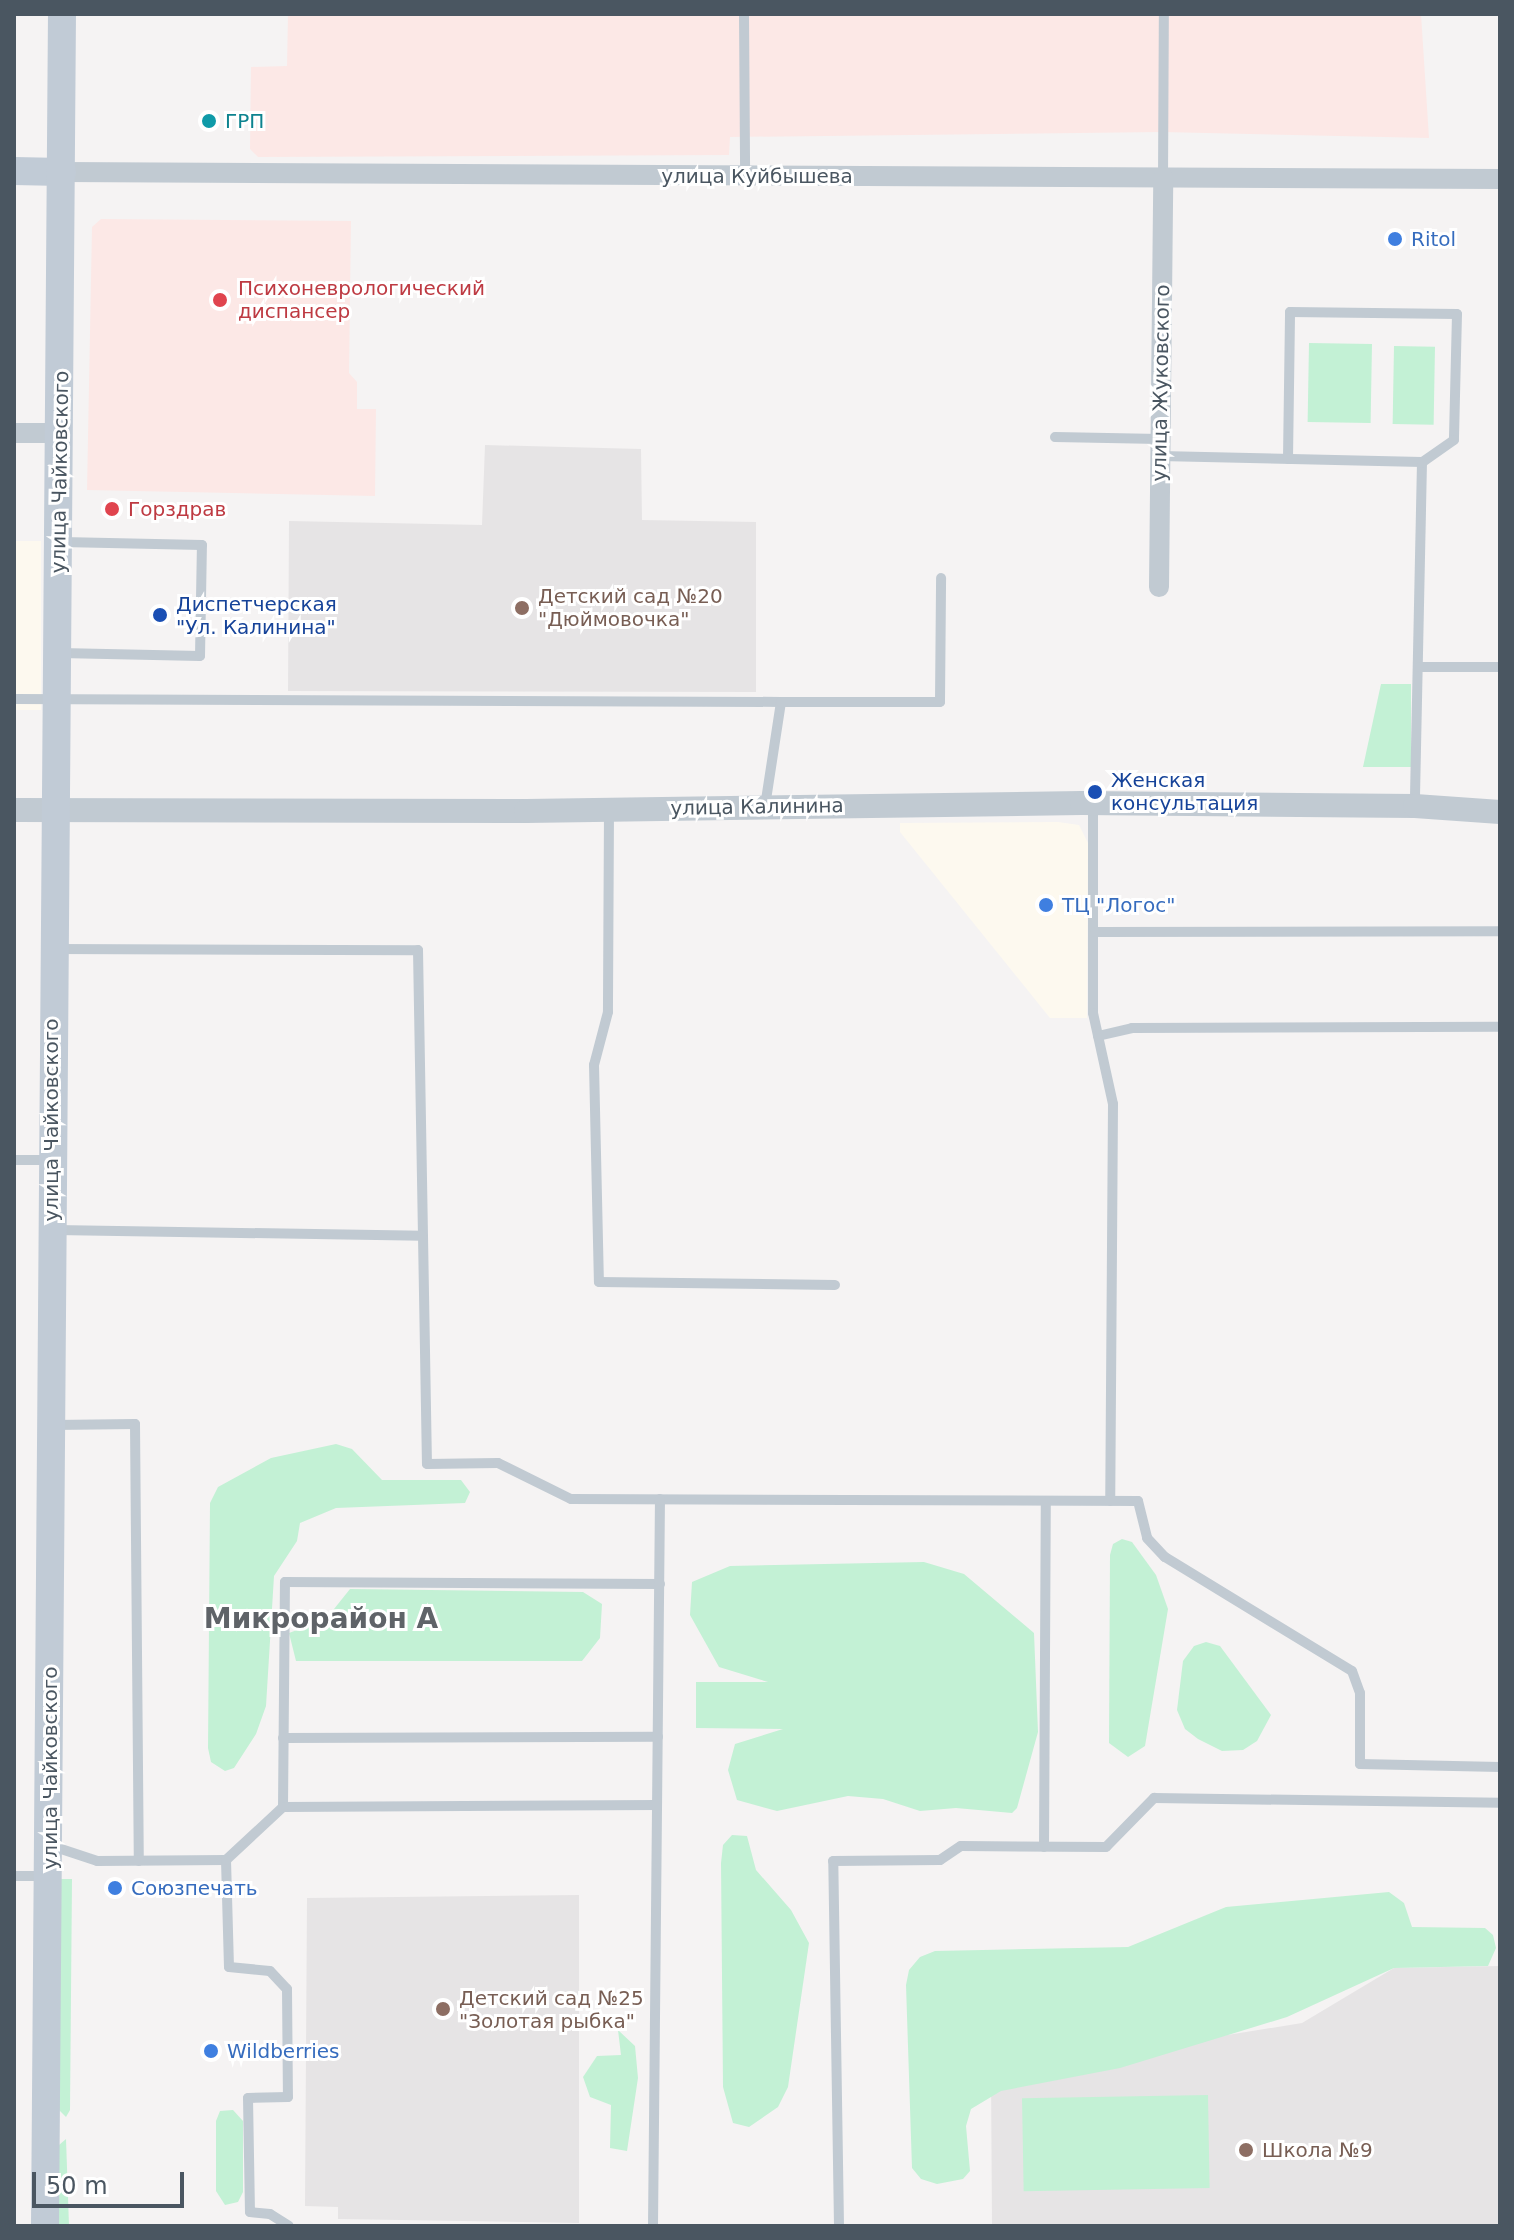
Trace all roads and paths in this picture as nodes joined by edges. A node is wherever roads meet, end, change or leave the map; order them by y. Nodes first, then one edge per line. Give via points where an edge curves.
1 (62, 14) edge
2 (744, 14) edge
3 (1164, 14) edge
4 (14, 171) edge
5 (62, 172) junction
6 (745, 176) junction
7 (1163, 178) junction
8 (1500, 179) edge
9 (14, 433) edge
10 (60, 433) junction
11 (1055, 437) dead end
12 (1160, 448) junction
13 (1288, 459) junction
14 (1422, 462) junction
15 (60, 542) junction
16 (941, 578) dead end
17 (1159, 587) dead end
18 (57, 653) junction
19 (1420, 667) junction
20 (1500, 667) edge
21 (14, 699) edge
22 (56, 699) junction
23 (781, 702) junction
24 (1093, 803) junction
25 (765, 806) junction
26 (1415, 806) junction
27 (609, 808) junction
28 (14, 810) edge
29 (53, 810) junction
30 (1500, 812) edge
31 (1500, 931) edge
32 (1095, 932) junction
33 (52, 949) junction
34 (1500, 1027) edge
35 (1098, 1036) junction
36 (14, 1160) edge
37 (51, 1160) junction
38 (51, 1230) junction
39 (422, 1236) junction
40 (835, 1285) dead end
41 (50, 1425) junction
42 (660, 1499) junction
43 (1046, 1501) junction
44 (1110, 1501) junction
45 (660, 1584) junction
46 (658, 1737) junction
47 (283, 1738) junction
48 (1500, 1767) edge
49 (1500, 1803) edge
50 (657, 1805) junction
51 (283, 1807) junction
52 (49, 1845) junction
53 (1044, 1847) junction
54 (226, 1860) junction
55 (139, 1861) junction
56 (14, 1876) edge
57 (49, 1876) junction
58 (45, 2226) edge
59 (289, 2226) edge
60 (653, 2226) edge
61 (839, 2226) edge

1 - 5 main road, улица Чайковского
2 - 6 lane
3 - 7 lane
4 - 5 main road, улица Куйбышева
5 - 6 street, улица Куйбышева
5 - 10 main road, улица Чайковского
6 - 7 street, улица Куйбышева
7 - 8 street, улица Куйбышева
7 - 12 street, улица Жуковского
9 - 10 street
10 - 15 main road, улица Чайковского
11 - 12 lane
12 - 13 lane
12 - 17 street, улица Жуковского
13 - 14 lane
13 - 14 lane via 1290,312 1457,314 1454,440
14 - 19 lane
15 - 18 main road, улица Чайковского
15 - 18 lane via 202,545 200,656
16 - 23 lane via 940,702
18 - 22 main road, улица Чайковского
19 - 20 lane
19 - 26 lane
21 - 22 lane
22 - 23 lane
22 - 29 main road, улица Чайковского
23 - 25 lane
24 - 25 street, улица Калинина
24 - 26 street, улица Калинина
24 - 32 lane
25 - 27 street, улица Калинина
26 - 30 street, улица Калинина
27 - 29 street, улица Калинина
27 - 40 lane via 608,1012 594,1065 599,1282
28 - 29 street, улица Калинина
29 - 33 main road, улица Чайковского
31 - 32 lane
32 - 35 lane via 1093,1013
33 - 37 main road, улица Чайковского
33 - 39 lane via 418,950
34 - 35 lane via 1132,1028
35 - 44 lane via 1113,1104
36 - 37 lane
37 - 38 main road, улица Чайковского
38 - 39 lane
38 - 41 main road, улица Чайковского
39 - 42 lane via 427,1464 498,1463 571,1499
41 - 52 main road, улица Чайковского
41 - 55 lane via 135,1424
42 - 43 lane
42 - 45 lane
43 - 44 lane
43 - 53 lane
44 - 48 lane via 1138,1501 1154,1548 1352,1671 1360,1693 1360,1764
45 - 46 lane
45 - 47 lane via 285,1582
46 - 47 lane
46 - 50 lane
47 - 51 lane
49 - 53 lane via 1154,1798 1106,1847
50 - 51 lane
50 - 60 lane
51 - 54 lane
52 - 55 lane via 97,1861
52 - 57 main road, улица Чайковского
53 - 61 lane via 961,1846 940,1860 833,1861
54 - 55 lane
54 - 59 lane via 229,1967 270,1971 287,1989 288,2097 248,2098 250,2212 270,2214
56 - 57 lane
57 - 58 main road, улица Чайковского

